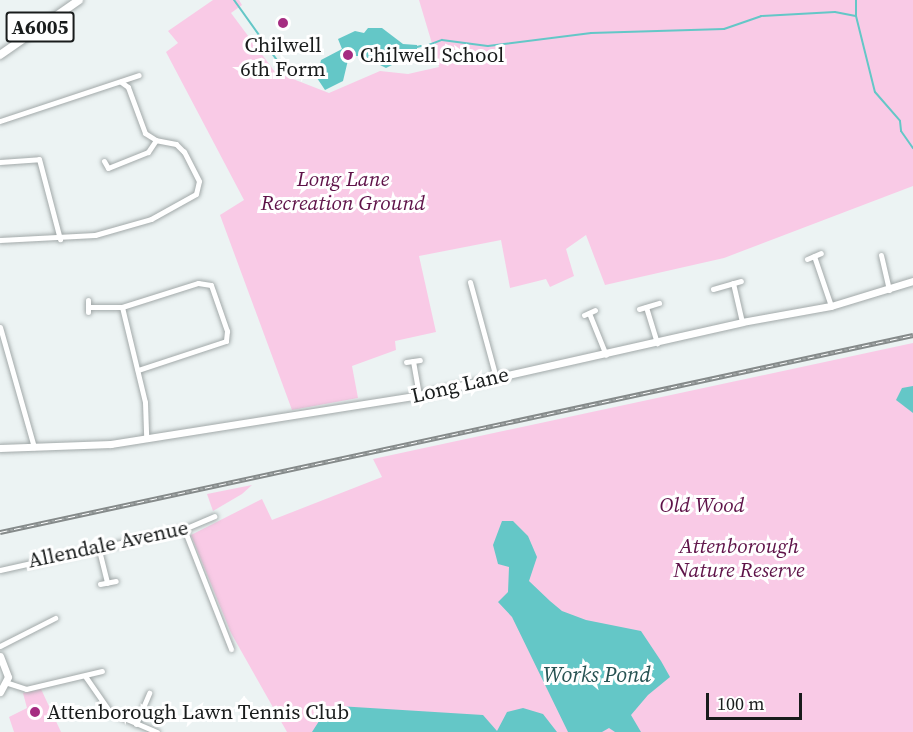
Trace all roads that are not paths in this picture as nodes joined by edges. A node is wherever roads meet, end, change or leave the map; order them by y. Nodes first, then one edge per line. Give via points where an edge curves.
1 (79, 0) edge
2 (0, 54) edge
3 (139, 75) dead end
4 (121, 82) junction
5 (0, 121) edge
6 (156, 140) junction
7 (0, 162) edge
8 (104, 162) dead end
9 (60, 239) junction
10 (0, 240) edge
11 (821, 253) dead end
12 (881, 255) dead end
13 (814, 256) junction
14 (807, 258) dead end
15 (741, 281) dead end
16 (913, 281) edge
17 (470, 282) dead end
18 (733, 283) junction
19 (712, 289) dead end
20 (889, 290) junction
21 (88, 300) dead end
22 (660, 303) dead end
23 (831, 306) junction
24 (646, 307) junction
25 (122, 308) junction
26 (639, 309) dead end
27 (589, 313) dead end
28 (742, 322) junction
29 (0, 327) edge
30 (657, 343) junction
31 (606, 354) junction
32 (420, 360) dead end
33 (413, 361) junction
34 (406, 362) dead end
35 (138, 370) junction
36 (496, 378) junction
37 (419, 395) junction
38 (146, 440) junction
39 (34, 447) junction
40 (0, 448) edge
41 (214, 516) dead end
42 (184, 529) junction
43 (98, 546) junction
44 (0, 570) edge
45 (116, 581) dead end
46 (107, 583) junction
47 (100, 584) dead end
48 (53, 621) dead end
49 (227, 642) junction
50 (0, 646) edge
51 (221, 646) dead end
52 (231, 649) dead end
53 (0, 656) edge
54 (102, 671) dead end
55 (85, 676) junction
56 (8, 683) junction
57 (0, 692) edge
58 (149, 693) dead end
59 (146, 700) junction
60 (154, 704) dead end
61 (136, 724) junction
62 (157, 732) edge

1 - 2 main road, A6005
3 - 4 street
4 - 5 street
4 - 6 street via 128,87 140,124
6 - 8 street via 147,152 108,168
6 - 9 street via 176,144 184,152 199,181 194,198 124,228
7 - 9 street via 39,159
9 - 10 street
11 - 13 street
12 - 20 street
13 - 14 street
13 - 23 street
15 - 18 street
16 - 20 street, Long Lane
17 - 36 street
18 - 19 street
18 - 28 street
20 - 23 street, Long Lane
21 - 25 street via 88,309
22 - 24 street
23 - 28 street, Long Lane
24 - 26 street
24 - 30 street
25 - 35 street
25 - 35 street via 204,282 215,292 227,331 223,343
27 - 31 street
28 - 30 street, Long Lane
29 - 39 street
30 - 31 street, Long Lane
31 - 36 street, Long Lane
32 - 33 street
33 - 34 street
33 - 37 street
35 - 38 street
36 - 37 street, Long Lane
37 - 38 street, Long Lane
38 - 39 street, Long Lane
39 - 40 street, Long Lane
41 - 42 street, Allendale Avenue
42 - 43 street, Allendale Avenue
42 - 49 street
43 - 44 street, Allendale Avenue
43 - 46 street
45 - 46 street
46 - 47 street
48 - 50 street
49 - 51 street
49 - 52 street
53 - 56 street
54 - 55 street
55 - 56 street via 26,689
55 - 61 street via 110,712
56 - 57 street
58 - 59 street
59 - 60 street
59 - 61 street
61 - 62 street

